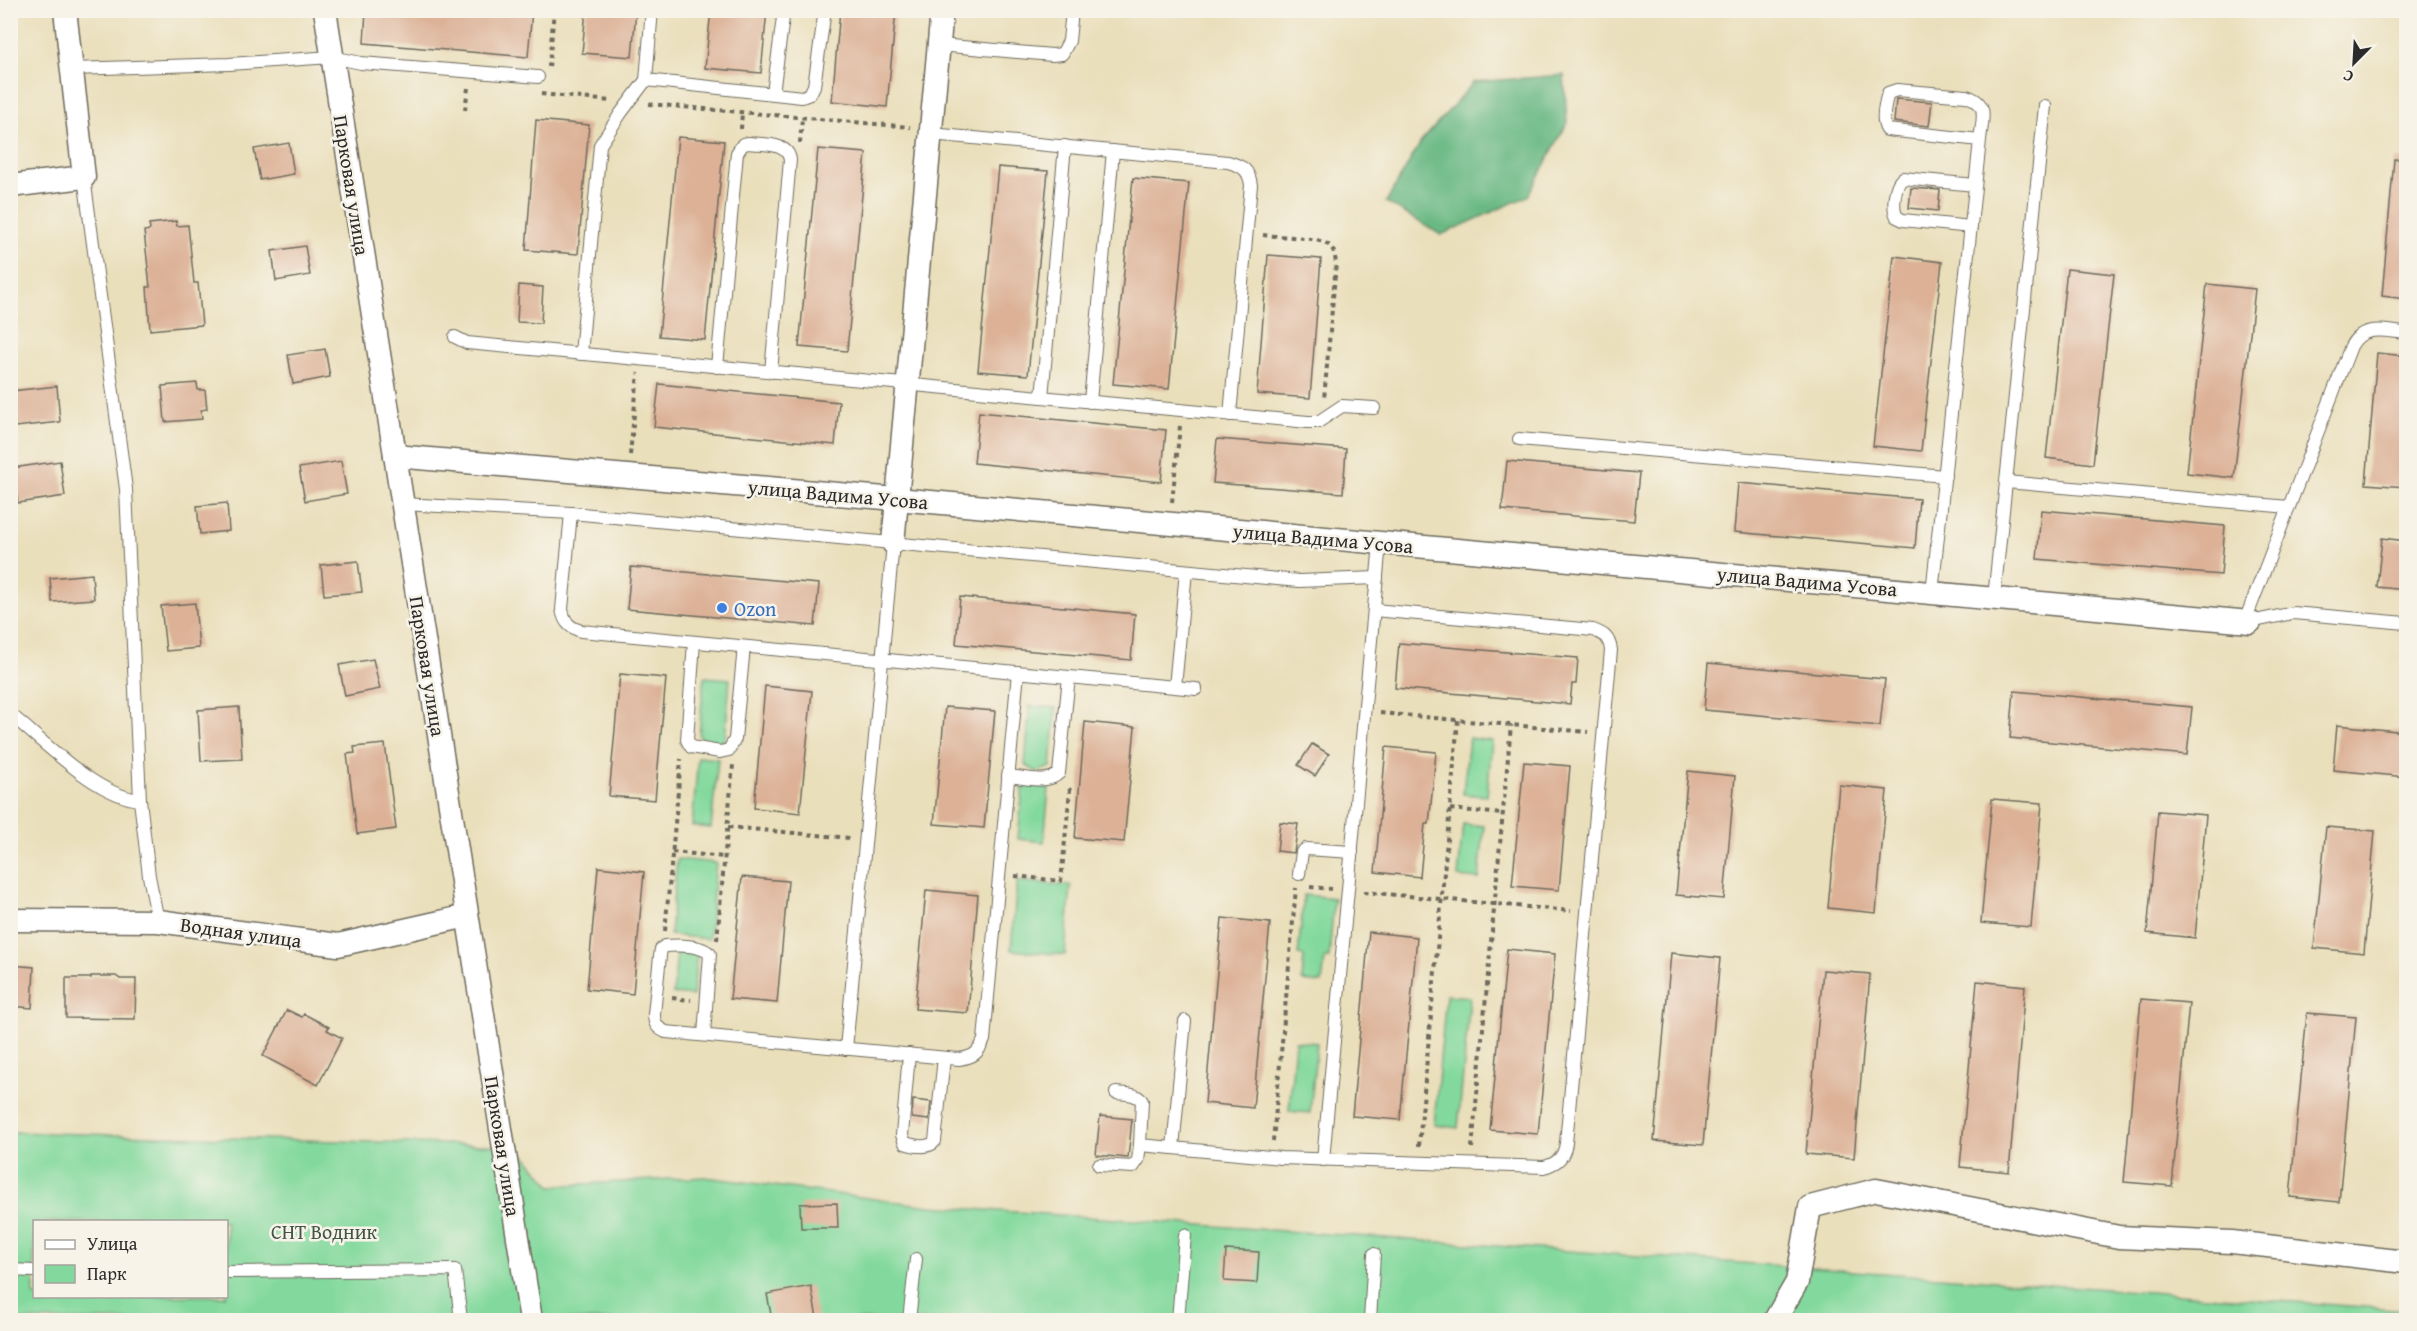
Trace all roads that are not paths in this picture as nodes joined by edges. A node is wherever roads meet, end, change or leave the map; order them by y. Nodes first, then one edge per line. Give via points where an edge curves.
1 (65, 10) edge
2 (325, 10) edge
3 (652, 10) edge
4 (784, 10) edge
5 (825, 10) edge
6 (942, 10) edge
7 (1072, 10) edge
8 (939, 45) junction
9 (332, 57) junction
10 (72, 69) junction
11 (646, 80) junction
12 (544, 81) road end
13 (773, 93) junction
14 (2045, 106) dead end
15 (931, 131) junction
16 (1980, 140) junction
17 (1065, 146) junction
18 (1113, 151) junction
19 (84, 177) junction
20 (1975, 185) junction
21 (10, 186) edge
22 (1971, 227) junction
23 (2406, 333) edge
24 (455, 337) dead end
25 (581, 354) junction
26 (717, 367) junction
27 (771, 372) junction
28 (908, 385) junction
29 (1042, 397) junction
30 (1090, 402) junction
31 (1374, 408) dead end
32 (1230, 415) junction
33 (1520, 439) dead end
34 (395, 456) junction
35 (1945, 476) junction
36 (2006, 482) junction
37 (897, 499) junction
38 (402, 504) junction
39 (2289, 507) junction
40 (571, 513) junction
41 (893, 543) junction
42 (1380, 543) junction
43 (1186, 571) junction
44 (1377, 578) junction
45 (1932, 593) junction
46 (1994, 598) junction
47 (1374, 610) junction
48 (2248, 621) junction
49 (2406, 623) edge
50 (694, 642) junction
51 (744, 647) junction
52 (882, 660) junction
53 (1018, 672) junction
54 (1069, 677) junction
55 (1175, 687) junction
56 (1196, 689) dead end
57 (10, 714) edge
58 (1008, 776) junction
59 (140, 800) junction
60 (1352, 852) junction
61 (1298, 879) road end
62 (467, 916) junction
63 (10, 920) edge
64 (158, 921) junction
65 (1185, 1021) dead end
66 (704, 1035) junction
67 (846, 1049) junction
68 (909, 1054) junction
69 (944, 1058) junction
70 (1116, 1093) dead end
71 (1140, 1145) junction
72 (1173, 1148) junction
73 (1323, 1160) junction
74 (1099, 1165) dead end
75 (1185, 1236) dead end
76 (1374, 1254) dead end
77 (916, 1259) dead end
78 (2406, 1262) edge
79 (10, 1270) edge
80 (33, 1271) edge
81 (228, 1272) edge
82 (461, 1320) edge
83 (531, 1320) edge
84 (909, 1320) edge
85 (1178, 1320) edge
86 (1370, 1320) edge
87 (1775, 1320) edge

1 - 10 street
2 - 9 street, Парковая улица
3 - 11 lane
4 - 13 lane
5 - 13 lane via 810,94 802,97
6 - 8 street
7 - 8 lane via 1069,41 1062,54
8 - 15 street
9 - 10 lane
9 - 12 lane
9 - 34 street, Парковая улица
10 - 19 street
11 - 13 lane
11 - 25 lane via 600,145
14 - 36 lane
15 - 17 lane
15 - 28 street
16 - 16 lane via 1983,113 1976,99 1897,90 1888,93 1884,121 1887,130
16 - 20 lane
17 - 18 lane
17 - 29 lane
18 - 30 lane
18 - 32 lane via 1228,162 1242,166 1250,175
19 - 21 street
19 - 59 lane via 126,489
20 - 22 lane
20 - 22 lane via 1903,178 1897,187 1894,209 1897,218 1903,220
22 - 35 lane
23 - 39 lane via 2366,331 2356,336
24 - 25 lane via 467,343
25 - 26 lane
26 - 27 lane
26 - 27 lane via 737,153 743,144 775,146 790,154 790,160
27 - 28 lane
28 - 29 lane
28 - 37 street
29 - 30 lane
30 - 32 lane
31 - 32 lane via 1342,406 1322,419 1308,422
33 - 35 lane
34 - 37 street, улица Вадима Усова
34 - 38 street, Парковая улица
35 - 45 lane
36 - 39 lane
36 - 46 lane
37 - 41 street
37 - 42 street, улица Вадима Усова
38 - 40 lane
38 - 62 street, Парковая улица
39 - 48 lane
40 - 41 lane
40 - 50 lane via 562,609 563,619 570,627
41 - 43 lane
41 - 52 lane
42 - 44 lane
42 - 45 street, улица Вадима Усова
43 - 44 lane via 1299,581
43 - 55 lane
44 - 47 lane
45 - 46 street, улица Вадима Усова
46 - 48 street, улица Вадима Усова
47 - 60 lane
47 - 73 lane via 1604,634 1610,640 1611,650 1604,734 1562,1158 1544,1167
48 - 49 lane via 2293,613
50 - 51 lane
50 - 51 lane via 686,733 691,747 720,752 729,750 735,739
51 - 52 lane
52 - 53 lane
52 - 67 lane
53 - 54 lane
53 - 58 lane
54 - 55 lane
54 - 58 lane via 1059,773 1045,779
55 - 56 lane
57 - 59 lane via 91,781 126,798
58 - 69 lane via 984,1040 973,1057
59 - 64 lane
60 - 61 lane via 1306,849 1302,852
60 - 73 lane
62 - 64 street, Водная улица via 338,945
62 - 83 street, Парковая улица
63 - 64 street, Водная улица
65 - 72 lane
66 - 66 lane via 666,1032 654,1022 661,949 665,946 699,948 710,954
66 - 67 lane
67 - 68 lane
68 - 69 lane
68 - 69 lane via 902,1134 905,1143 911,1145 935,1142
70 - 71 lane via 1139,1096 1142,1101
71 - 72 lane
71 - 74 lane via 1133,1167
72 - 73 lane
75 - 85 lane
76 - 86 lane
77 - 84 lane
78 - 87 street via 2232,1242 2119,1237 1876,1190 1810,1207 1797,1282
79 - 80 lane
81 - 82 lane via 455,1270

